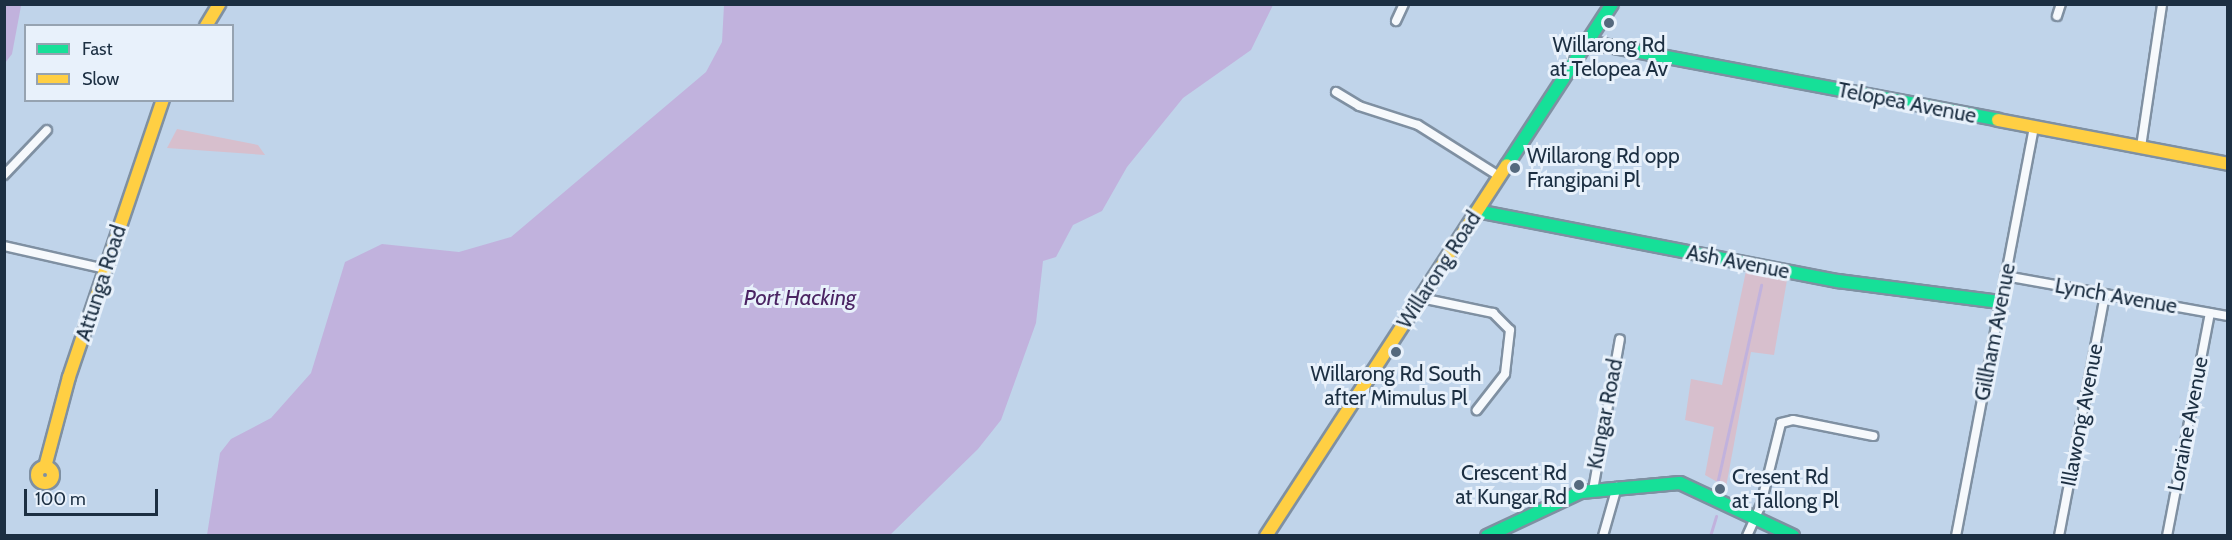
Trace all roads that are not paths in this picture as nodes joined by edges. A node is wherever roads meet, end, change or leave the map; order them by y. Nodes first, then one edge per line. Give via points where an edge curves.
1 (219, 4) edge
2 (1404, 4) edge
3 (1612, 4) edge
4 (2061, 4) edge
5 (2162, 4) edge
6 (2057, 16) dead end
7 (1396, 21) dead end
8 (207, 24) edge
9 (1587, 42) junction
10 (1336, 92) dead end
11 (162, 102) edge
12 (2034, 128) junction
13 (47, 130) dead end
14 (2141, 147) junction
15 (2228, 164) edge
16 (4, 175) edge
17 (1499, 176) junction
18 (1477, 211) junction
19 (4, 246) edge
20 (105, 269) junction
21 (2005, 276) junction
22 (2105, 295) junction
23 (1420, 298) junction
24 (2000, 302) junction
25 (2210, 313) junction
26 (2228, 316) edge
27 (1620, 339) dead end
28 (1477, 410) dead end
29 (1873, 436) dead end
30 (45, 467) dead end
31 (1617, 487) junction
32 (1593, 489) junction
33 (1755, 516) junction
34 (1266, 536) edge
35 (1487, 536) edge
36 (1602, 536) edge
37 (1747, 536) edge
38 (1793, 536) edge
39 (1956, 536) edge
40 (2059, 536) edge
41 (2167, 536) edge

1 - 8 street
2 - 7 street
3 - 9 street, Willarong Road
4 - 6 street
5 - 14 street
9 - 12 street, Telopea Avenue
9 - 17 street, Willarong Road
10 - 17 street via 1359,106 1418,125
11 - 20 street, Attunga Road
12 - 14 street, Telopea Avenue
12 - 21 street, Gillham Avenue
13 - 16 street
14 - 15 street, Telopea Avenue
17 - 18 street, Willarong Road
18 - 23 street, Willarong Road
18 - 24 street, Ash Avenue via 1838,281
19 - 20 street
20 - 30 street, Attunga Road
21 - 22 street, Lynch Avenue
21 - 24 street, Gillham Avenue
22 - 25 street, Lynch Avenue
22 - 40 street, Illawong Avenue
23 - 28 street via 1493,313 1510,330 1505,374
23 - 34 street, Willarong Road
24 - 39 street, Gillham Avenue
25 - 26 street, Lynch Avenue
25 - 41 street, Loraine Avenue
27 - 32 street, Kungar Road
29 - 33 street via 1793,420 1781,423
31 - 32 street
31 - 33 street via 1687,484
31 - 36 street
32 - 35 street
33 - 37 street
33 - 38 street

